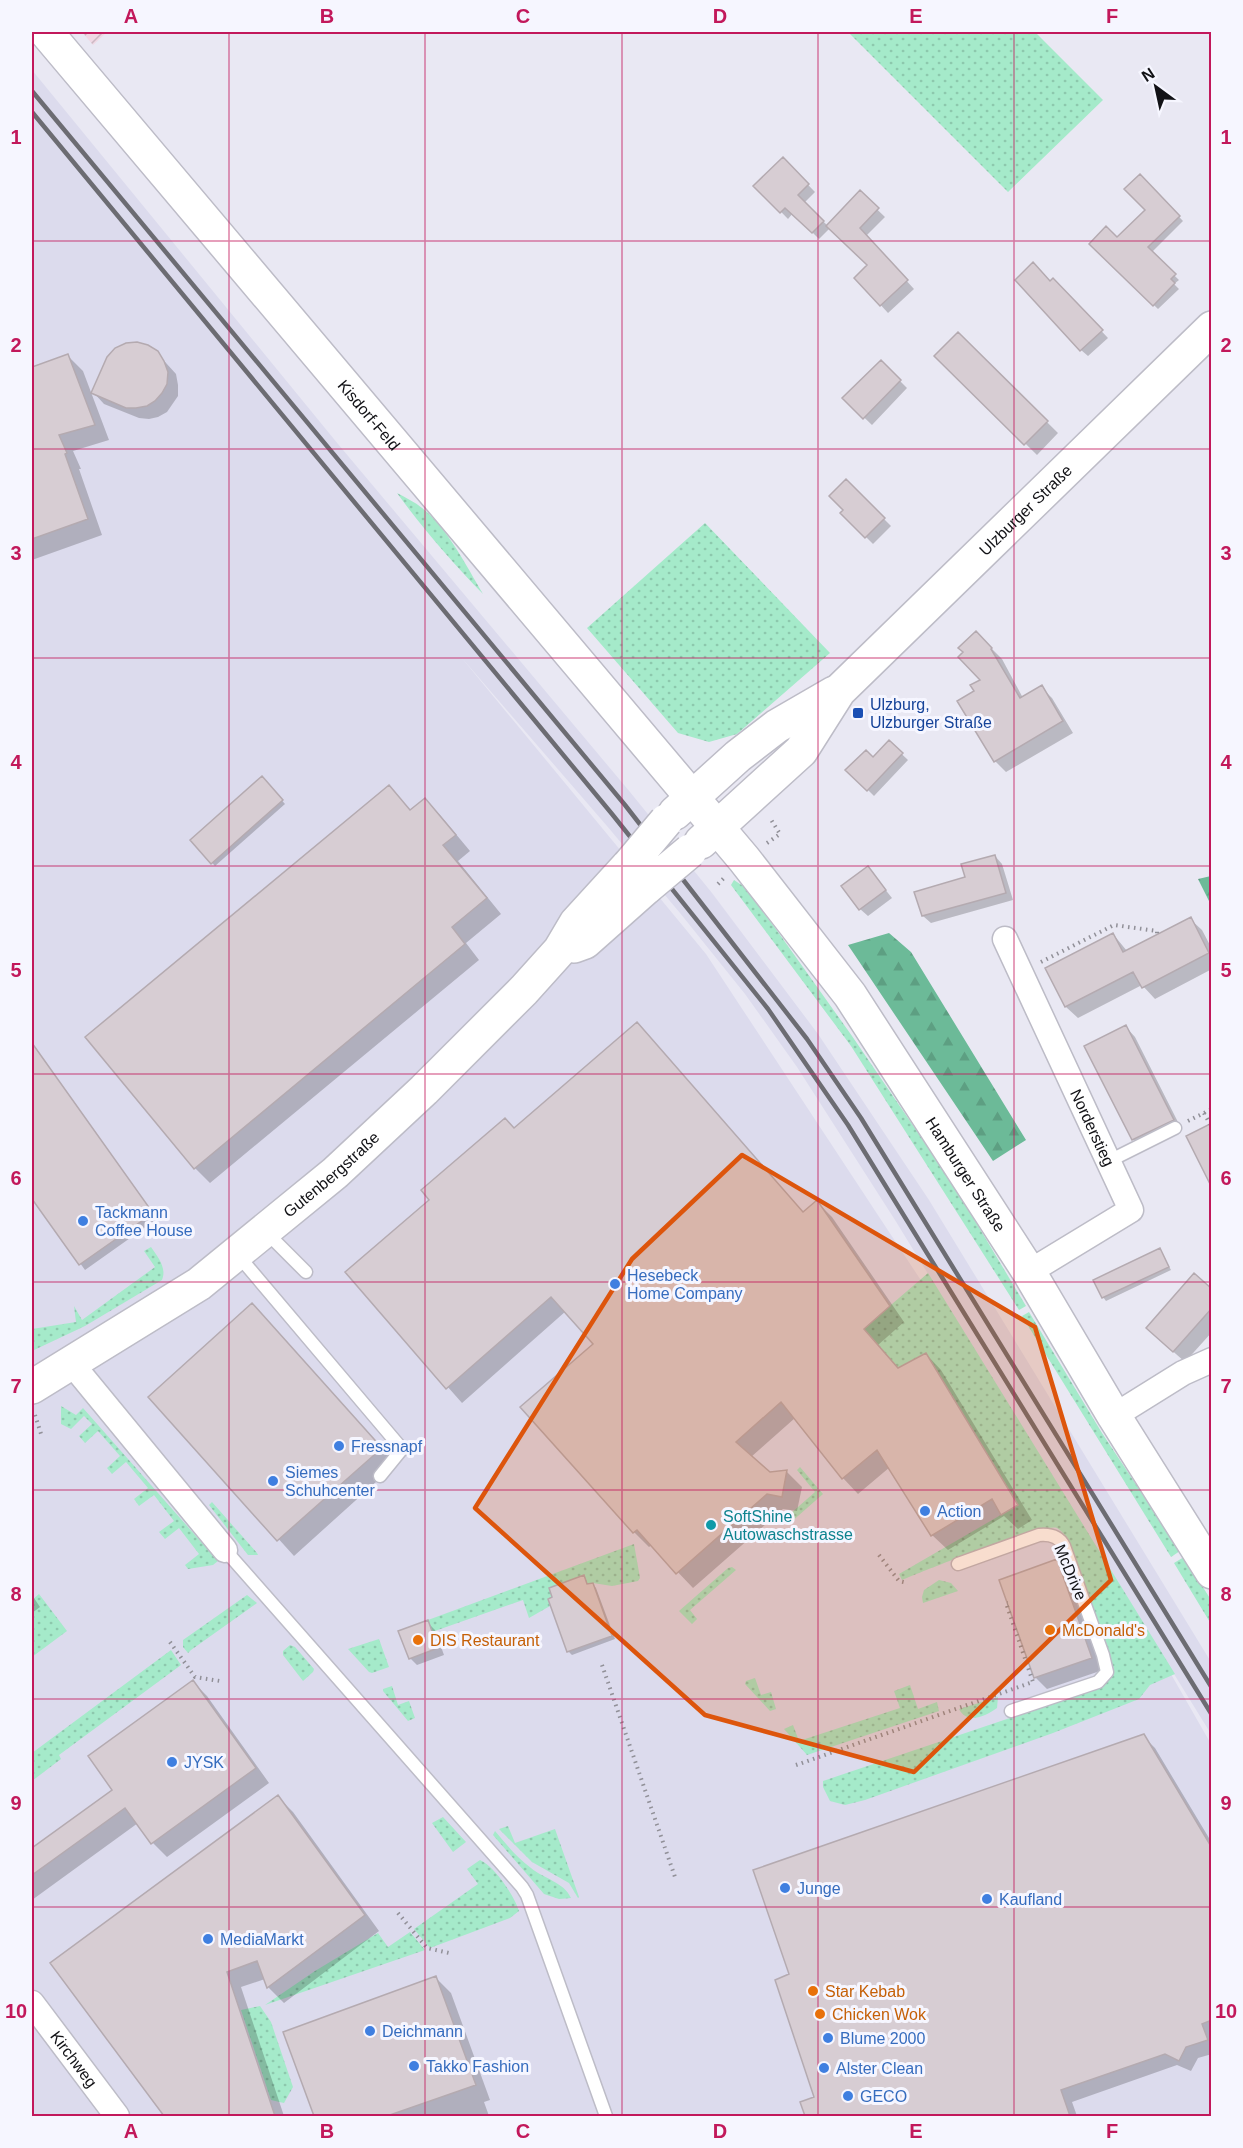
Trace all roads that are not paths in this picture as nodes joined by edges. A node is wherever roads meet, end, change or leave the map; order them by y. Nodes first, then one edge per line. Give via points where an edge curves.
1 (46, 32) edge
2 (1212, 328) edge
3 (838, 691) junction
4 (692, 799) junction
5 (717, 829) junction
6 (638, 876) junction
7 (1005, 939) dead end
8 (1174, 1128) road end
9 (1109, 1161) junction
10 (264, 1231) junction
11 (237, 1253) junction
12 (306, 1272) dead end
13 (1029, 1272) junction
14 (1212, 1360) edge
15 (72, 1364) junction
16 (32, 1371) edge
17 (32, 1387) edge
18 (1114, 1416) junction
19 (380, 1476) dead end
20 (225, 1550) joint
21 (958, 1563) dead end
22 (1212, 1572) edge
23 (1011, 1711) dead end
24 (32, 2003) edge
25 (117, 2116) edge
26 (606, 2116) edge

1 - 4 main road, Kisdorf-Feld
2 - 3 main road, Ulzburger Straße
3 - 4 main road, Ulzburger Straße via 777,726
3 - 5 main road, Ulzburger Straße via 801,751
4 - 5 main road, Hamburger Straße
4 - 6 main road, Gutenbergstraße, bridge via 666,821
5 - 6 main road, Gutenbergstraße, bridge via 690,851
5 - 13 main road, Hamburger Straße via 850,995
6 - 10 main road, Gutenbergstraße via 585,942 560,950 424,1090 335,1173
7 - 9 street, Norderstieg
8 - 9 lane
9 - 13 street, Norderstieg via 1131,1210
10 - 11 main road, Gutenbergstraße
10 - 12 lane
11 - 15 main road, Gutenbergstraße via 199,1284
11 - 19 lane via 402,1449
13 - 18 main road, Hamburger Straße
14 - 18 street via 1183,1373
15 - 16 main road, Gutenbergstraße
15 - 17 main road, Gutenbergstraße
15 - 20 street
18 - 22 main road, Hamburger Straße
20 - 26 lane via 522,1887
21 - 23 lane, McDrive via 1039,1535 1051,1535 1064,1546 1107,1672 1098,1682
24 - 25 street, Kirchweg

